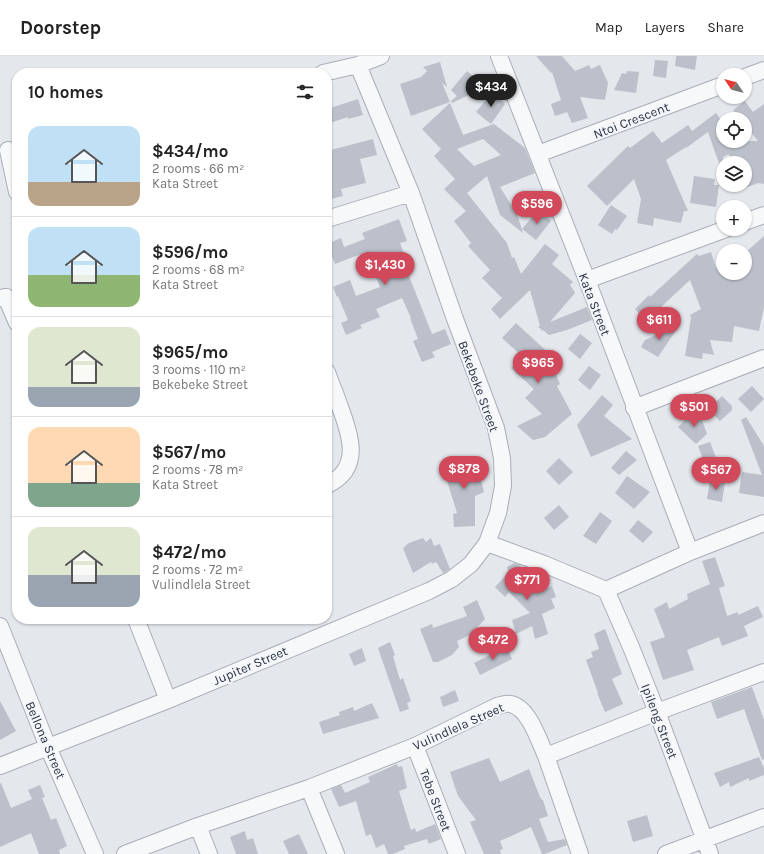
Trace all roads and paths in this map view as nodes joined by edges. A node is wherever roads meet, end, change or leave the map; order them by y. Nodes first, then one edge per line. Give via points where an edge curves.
1 (381, 56) edge
2 (499, 56) edge
3 (358, 64) junction
4 (764, 70) edge
5 (332, 71) edge
6 (752, 74) edge
7 (716, 88) edge
8 (8, 149) edge
9 (538, 154) junction
10 (12, 168) edge
11 (411, 193) junction
12 (764, 215) edge
13 (332, 217) edge
14 (752, 219) edge
15 (716, 233) edge
16 (586, 280) junction
17 (8, 297) edge
18 (12, 309) edge
19 (764, 358) edge
20 (332, 385) edge
21 (634, 408) junction
22 (332, 481) edge
23 (764, 523) edge
24 (487, 543) junction
25 (690, 552) junction
26 (606, 590) junction
27 (138, 624) edge
28 (0, 626) edge
29 (764, 672) edge
30 (168, 700) junction
31 (657, 712) junction
32 (415, 746) junction
33 (48, 747) junction
34 (546, 756) junction
35 (0, 766) edge
36 (309, 788) junction
37 (764, 817) edge
38 (198, 826) junction
39 (707, 847) edge
40 (95, 854) edge
41 (125, 854) edge
42 (209, 854) edge
43 (336, 854) edge
44 (457, 854) edge
45 (580, 854) edge
46 (666, 854) edge

1 - 3 street
2 - 9 street, Kata Street
3 - 5 street
3 - 11 street, Bekebeke Street
4 - 6 street
7 - 9 street, Ntoi Crescent
8 - 10 street
9 - 16 street, Kata Street
11 - 13 street
11 - 24 street, Bekebeke Street via 496,428 502,458 503,486 498,513
12 - 14 street
15 - 16 street
16 - 21 street, Kata Street
17 - 18 street
19 - 21 street
20 - 22 street via 351,443 350,459 344,473
21 - 25 street, Kata Street
23 - 25 street
24 - 26 street
24 - 30 street, Jupiter Street via 471,564 452,579 429,591
25 - 26 street
26 - 31 street, Ipileng Street
27 - 30 street
28 - 33 street, Bellona Street
29 - 31 street
30 - 33 street, Jupiter Street
31 - 34 street
31 - 39 street, Ipileng Street
32 - 34 street, Vulindlela Street via 497,706 509,703 523,711
32 - 36 street, Vulindlela Street
32 - 44 street, Tebe Street
33 - 35 street, Jupiter Street
33 - 40 street, Bellona Street
34 - 45 street
36 - 38 street, Vulindlela Street
36 - 43 street
37 - 39 street
38 - 41 street, Vulindlela Street
38 - 42 street
39 - 46 street

